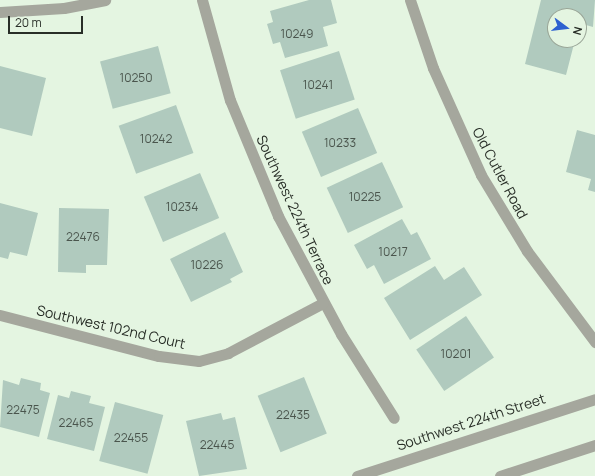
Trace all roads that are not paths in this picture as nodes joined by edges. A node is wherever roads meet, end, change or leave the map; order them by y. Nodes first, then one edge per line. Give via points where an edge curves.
1 (105, 0) edge
2 (202, 0) edge
3 (410, 0) edge
4 (0, 12) edge
5 (323, 303) junction
6 (0, 315) edge
7 (595, 342) edge
8 (595, 399) edge
9 (394, 418) dead end
10 (595, 444) edge
11 (357, 476) edge
12 (500, 476) edge

1 - 4 street via 64,8
2 - 5 street, Southwest 224th Terrace via 241,131 278,216
3 - 7 street, Old Cutler Road via 433,68 481,175 527,251
5 - 6 street, Southwest 102nd Court via 228,353 199,361 159,356
5 - 9 street, Southwest 224th Terrace
8 - 11 street, Southwest 224th Street
10 - 12 street

